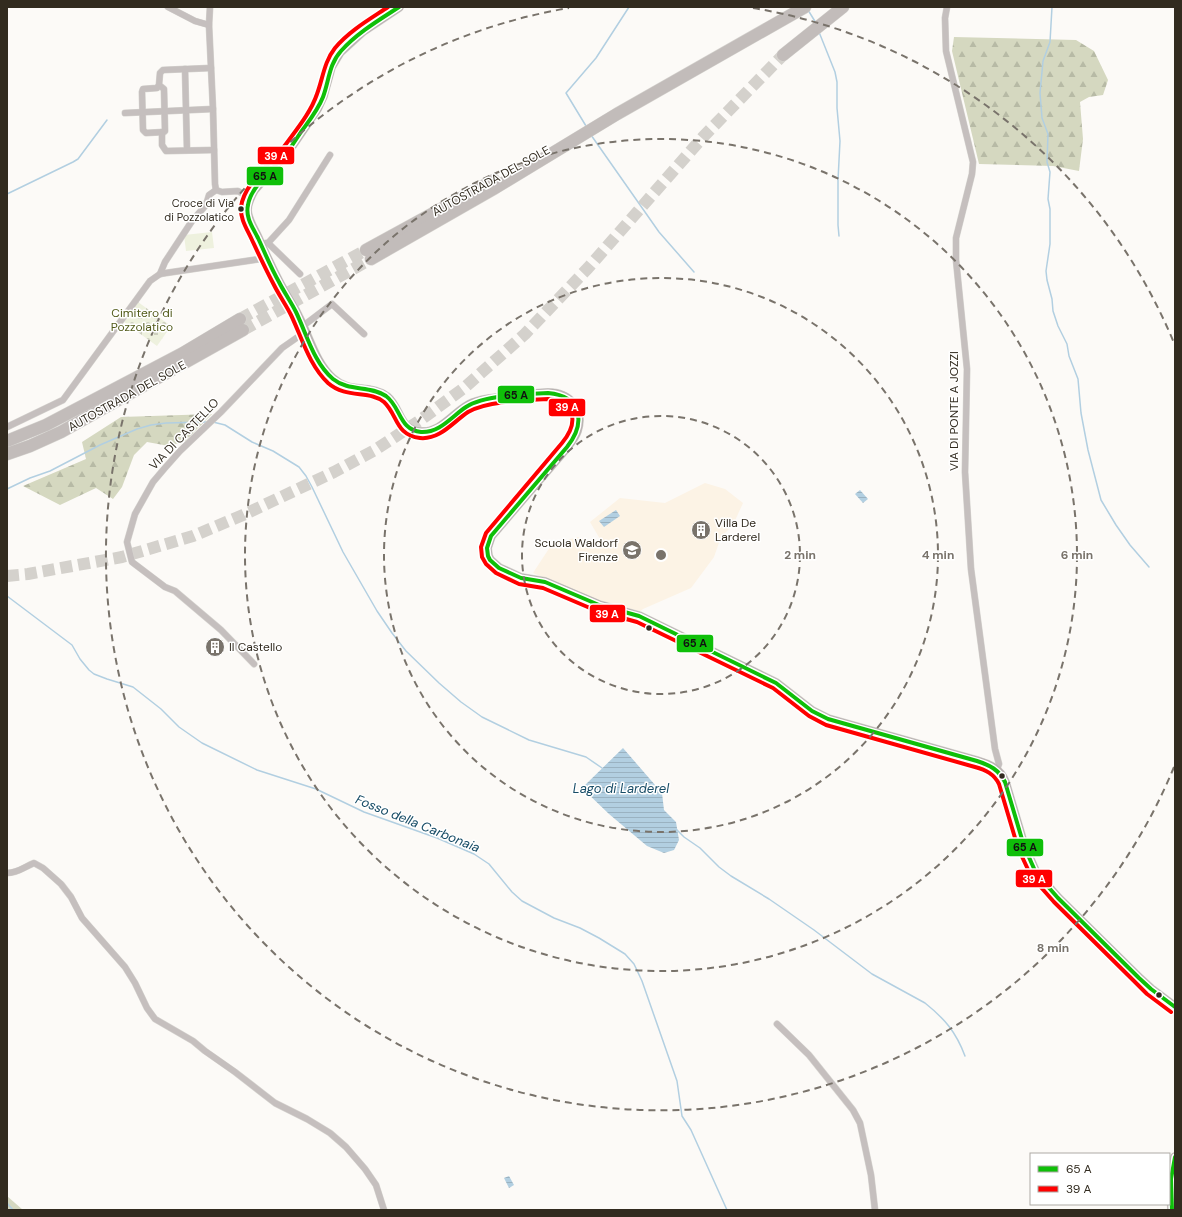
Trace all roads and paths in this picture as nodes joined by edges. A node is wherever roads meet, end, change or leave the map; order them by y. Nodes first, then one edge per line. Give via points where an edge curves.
1 (168, 7) edge
2 (210, 7) edge
3 (398, 7) edge
4 (805, 7) edge
5 (843, 7) edge
6 (947, 7) edge
7 (209, 25) junction
8 (783, 55) tunnel mouth
9 (211, 68) junction
10 (185, 69) junction
11 (159, 85) junction
12 (213, 109) junction
13 (186, 110) junction
14 (143, 112) junction
15 (165, 112) junction
16 (125, 113) dead end
17 (162, 132) junction
18 (187, 150) junction
19 (214, 150) junction
20 (330, 155) dead end
21 (216, 190) junction
22 (250, 198) junction
23 (264, 244) junction
24 (369, 254) tunnel mouth
25 (267, 258) junction
26 (160, 274) junction
27 (300, 274) dead end
28 (304, 329) junction
29 (364, 334) dead end
30 (7, 427) edge
31 (7, 441) edge
32 (7, 454) edge
33 (254, 664) dead end
34 (997, 769) junction
35 (7, 873) edge
36 (1175, 1007) edge
37 (778, 1024) dead end
38 (1175, 1157) edge
39 (384, 1210) edge
40 (875, 1210) edge
41 (1172, 1210) edge

1 - 7 street
2 - 7 street
3 - 22 main road via 363,31 337,56 317,109 289,150
4 - 24 highway, AUTOSTRADA DEL SOLE via 617,114 495,188
5 - 8 highway
6 - 34 street, VIA DI PONTE A JOZZI via 946,51 973,162 956,238 956,260 967,369 965,472 971,569 999,764
7 - 9 street
9 - 10 street
9 - 12 street
10 - 11 street via 163,70 160,73
10 - 13 street
11 - 14 street via 157,88 143,89
11 - 15 street via 164,90
12 - 13 street
12 - 19 street
13 - 15 street
13 - 18 street
14 - 15 street
14 - 16 street
14 - 17 street via 144,132
15 - 17 street via 165,131
17 - 18 street via 162,145 166,151
18 - 19 street
19 - 21 street
20 - 23 street via 290,220
21 - 22 street via 238,191
21 - 26 street via 209,195 206,205 164,262
22 - 23 main road via 248,215
23 - 25 main road
23 - 27 street
25 - 26 street
25 - 28 main road
26 - 30 street via 150,281 63,400
28 - 29 street, VIA DI CASTELLO via 332,304
28 - 33 street, VIA DI CASTELLO via 282,348 153,482 135,514 127,542 132,562 180,595 235,643
28 - 34 main road via 321,364 332,378 346,387 384,395 403,422 416,431 427,432 436,429 466,406 479,401 553,393 573,402 579,420 573,439 494,530 488,541 488,556 499,568 521,578 545,582 599,605 639,616 776,683 812,711 828,719
31 - 32 highway, AUTOSTRADA DEL SOLE via 46,425 241,325 67,429
34 - 36 main road via 1005,782 1024,846 1036,873 1139,978
35 - 39 street via 13,873 34,863 61,884 82,918 125,967 155,1019 193,1041 275,1103 307,1119 346,1147 376,1186
37 - 40 street via 809,1055 853,1110 860,1124 871,1175
38 - 41 main road via 1170,1179

